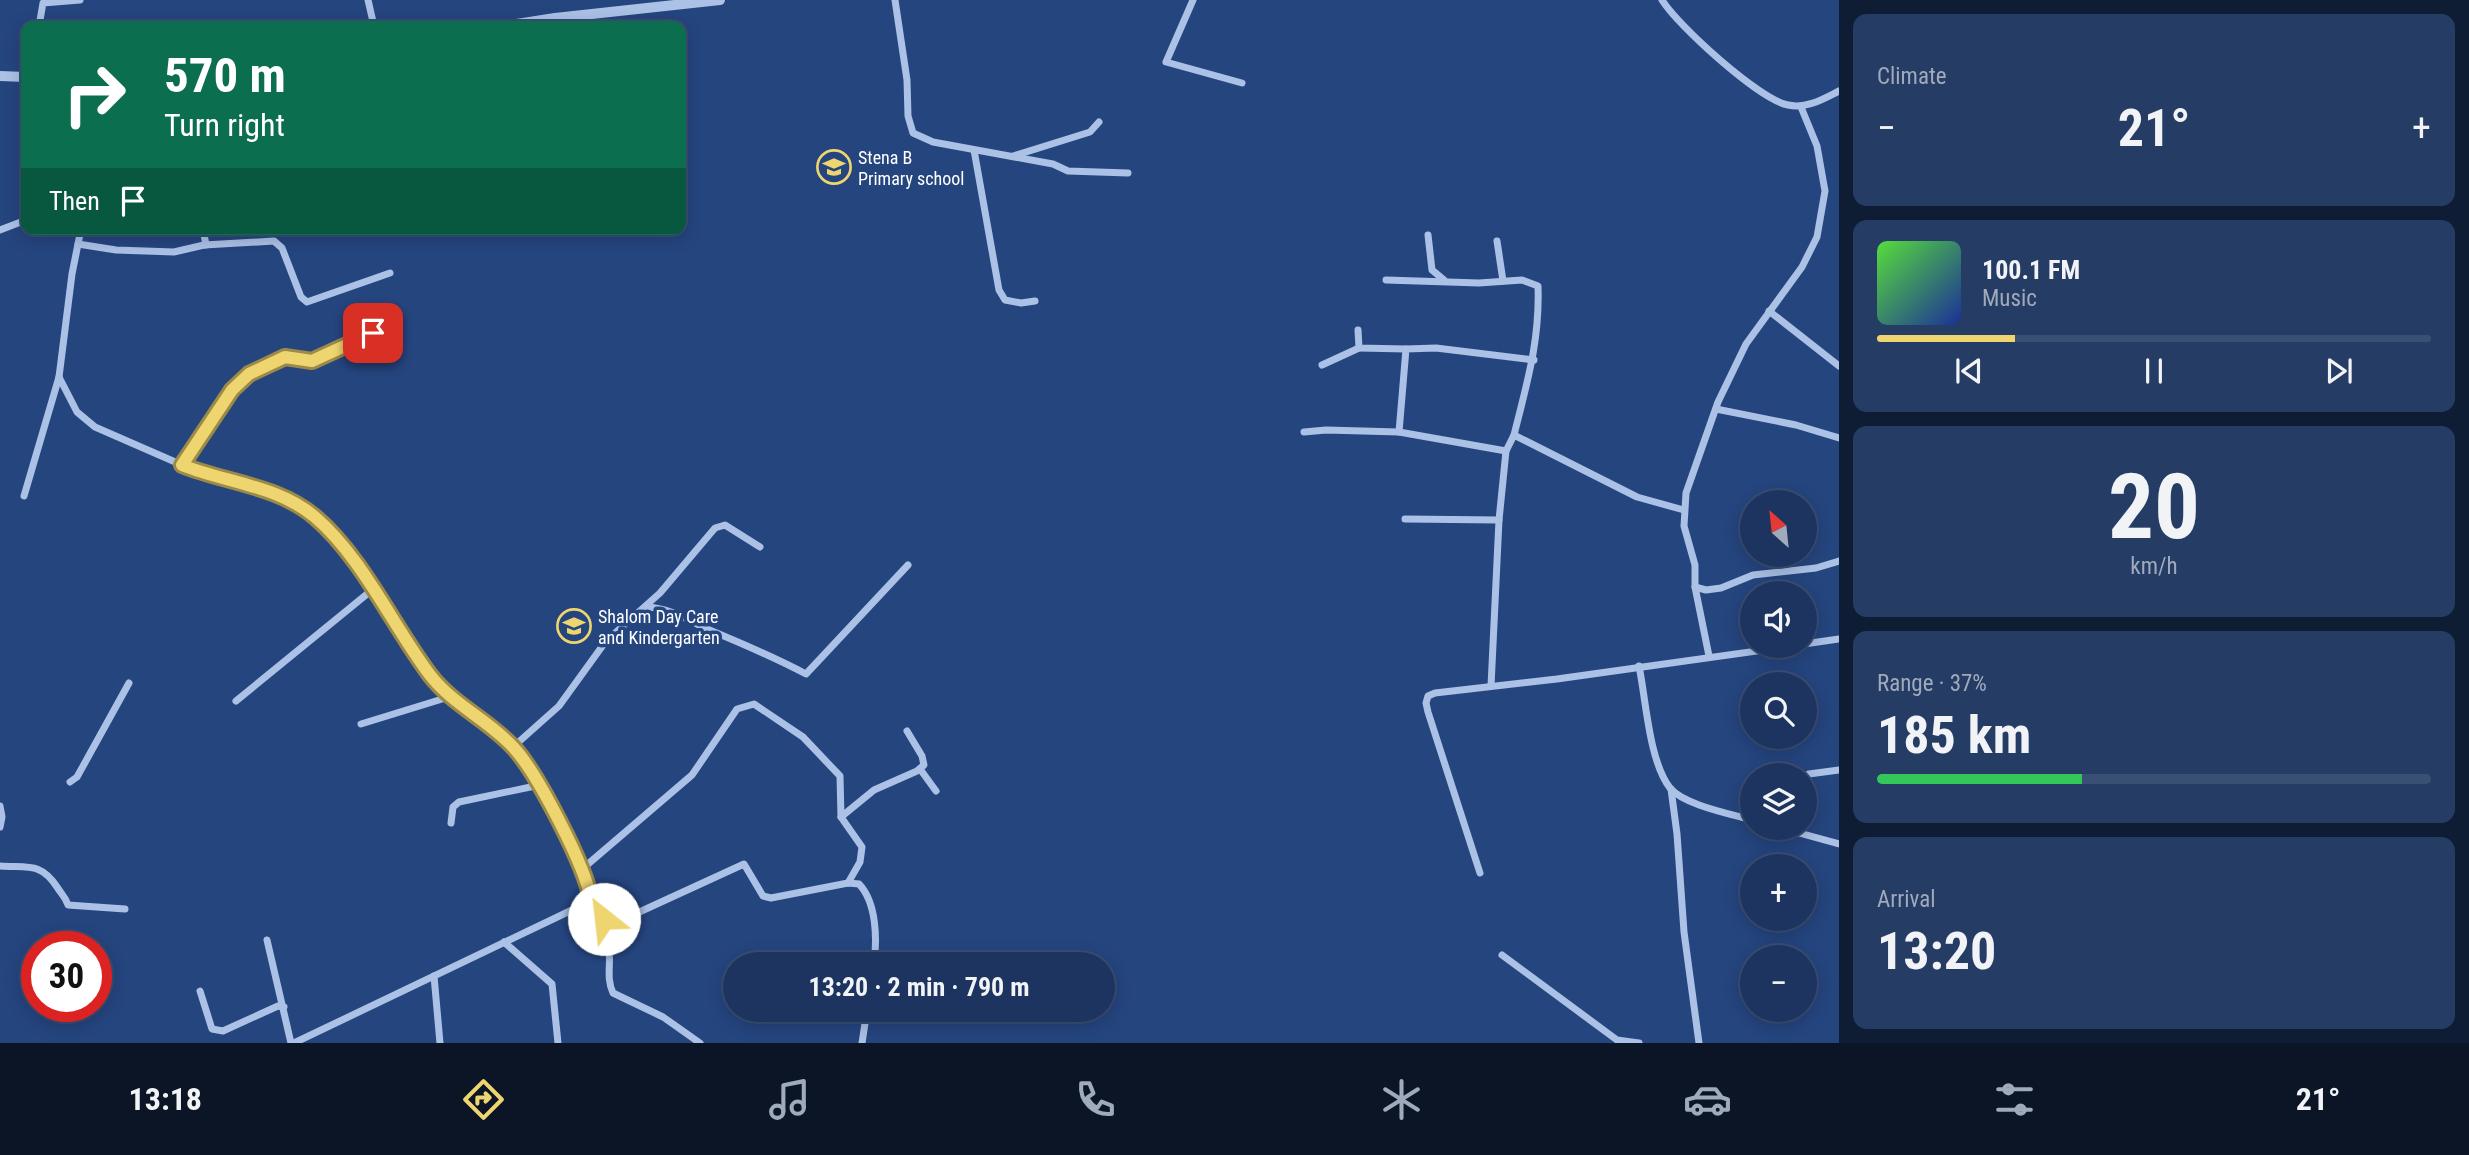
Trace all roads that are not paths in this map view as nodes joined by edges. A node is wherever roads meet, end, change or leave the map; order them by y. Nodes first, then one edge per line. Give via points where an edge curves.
1 (80, 0) edge
2 (368, 0) edge
3 (720, 0) edge
4 (895, 0) edge
5 (1193, 0) edge
6 (1662, 0) edge
7 (43, 2) edge
8 (636, 4) edge
9 (40, 21) edge
10 (373, 21) edge
11 (533, 21) edge
12 (0, 76) edge
13 (21, 77) edge
14 (1242, 83) dead end
15 (1839, 91) edge
16 (1801, 107) junction
17 (1099, 122) dead end
18 (975, 150) junction
19 (1009, 157) junction
20 (1128, 173) dead end
21 (21, 222) edge
22 (0, 230) edge
23 (80, 235) edge
24 (204, 235) edge
25 (1428, 235) dead end
26 (1497, 241) dead end
27 (78, 244) junction
28 (206, 245) junction
29 (390, 273) dead end
30 (1386, 280) dead end
31 (1445, 281) junction
32 (1503, 281) junction
33 (1035, 301) dead end
34 (1769, 312) junction
35 (1358, 330) dead end
36 (373, 333) dead end
37 (1359, 348) junction
38 (1406, 349) junction
39 (1534, 360) junction
40 (1322, 365) dead end
41 (1839, 366) edge
42 (60, 377) junction
43 (1716, 409) junction
44 (1304, 432) dead end
45 (1399, 432) junction
46 (1514, 435) junction
47 (1839, 439) edge
48 (1506, 451) junction
49 (182, 465) junction
50 (24, 496) dead end
51 (1684, 510) junction
52 (1405, 519) dead end
53 (1499, 520) junction
54 (760, 547) dead end
55 (1839, 561) edge
56 (908, 565) dead end
57 (1695, 587) junction
58 (372, 590) junction
59 (646, 607) junction
60 (1839, 639) edge
61 (1817, 642) edge
62 (1740, 652) edge
63 (1709, 656) junction
64 (1639, 666) junction
65 (129, 683) dead end
66 (1490, 686) junction
67 (452, 696) junction
68 (236, 702) dead end
69 (361, 724) dead end
70 (907, 731) dead end
71 (513, 747) junction
72 (920, 769) junction
73 (1839, 770) edge
74 (1817, 773) edge
75 (70, 782) dead end
76 (540, 785) junction
77 (1671, 789) junction
78 (936, 791) dead end
79 (0, 806) edge
80 (1740, 816) edge
81 (841, 817) junction
82 (451, 823) dead end
83 (0, 827) edge
84 (1817, 838) edge
85 (1839, 844) edge
86 (0, 866) edge
87 (582, 870) junction
88 (1480, 873) dead end
89 (848, 883) junction
90 (591, 900) junction
91 (125, 909) dead end
92 (604, 919) junction
93 (267, 940) dead end
94 (504, 942) junction
95 (875, 952) edge
96 (1502, 955) dead end
97 (434, 976) junction
98 (200, 991) dead end
99 (284, 1007) junction
100 (865, 1022) edge
101 (293, 1043) edge
102 (440, 1043) edge
103 (558, 1043) edge
104 (700, 1043) edge
105 (862, 1043) edge
106 (1639, 1043) edge
107 (1699, 1043) edge

1 - 7 street
2 - 10 street
3 - 8 street
4 - 18 street via 909,125 921,137
5 - 14 street via 1166,62
6 - 16 street via 1689,34 1717,57 1777,102
7 - 9 street
8 - 11 street
12 - 13 street
15 - 16 street
16 - 34 street via 1822,167 1823,216 1802,267
17 - 19 street via 1090,132
18 - 19 street
18 - 33 street via 999,290 1005,300
19 - 20 street via 1068,171
21 - 22 street
23 - 27 street
24 - 28 street
25 - 31 street via 1432,270
26 - 32 street
27 - 28 street via 144,252
27 - 42 street
28 - 29 street via 276,242 307,302
30 - 31 street
31 - 32 street
32 - 39 street via 1522,280 1538,286
34 - 41 street
34 - 43 street via 1745,344
35 - 37 street
36 - 49 street via 312,361 285,357 249,374 232,390
37 - 38 street
37 - 40 street
38 - 39 street via 1437,348
38 - 45 street
39 - 46 street
42 - 49 street via 77,412 95,427
42 - 50 street
43 - 47 street
43 - 51 street via 1690,479
44 - 45 street
45 - 48 street
46 - 48 street
46 - 51 street via 1637,497
48 - 53 street
49 - 58 street via 264,489 297,504 331,533
51 - 57 street
52 - 53 street
53 - 66 street
54 - 59 street via 726,525 715,528
55 - 57 street via 1753,575 1712,590
56 - 59 street via 806,674 679,614
57 - 63 street
58 - 67 street via 429,674
58 - 68 street
59 - 71 street via 606,641 559,706
60 - 61 street
62 - 63 street
63 - 64 street
64 - 66 street
64 - 77 street via 1654,747
65 - 75 street
66 - 88 street via 1435,692 1426,702
67 - 69 street
67 - 71 street
70 - 72 street via 922,756
71 - 76 street
72 - 78 street
72 - 81 street via 874,790
73 - 74 street
76 - 82 street via 459,802 453,807
76 - 87 street
77 - 80 street via 1695,803
77 - 107 street
79 - 83 street
81 - 87 street via 842,785 835,768 803,737 754,705 746,705 737,709 692,775
81 - 89 street via 862,847 860,862
84 - 85 street
86 - 91 street via 46,872 68,905
87 - 90 street
89 - 92 street via 767,897 740,863 635,914
89 - 95 street via 859,884 870,902
90 - 92 street via 598,901
90 - 94 street
92 - 104 street via 613,993 663,1017
93 - 99 street
94 - 97 street
94 - 103 street via 552,984
96 - 106 street via 1617,1040
97 - 101 street
97 - 102 street
98 - 99 street via 216,1031
99 - 101 street
100 - 105 street

